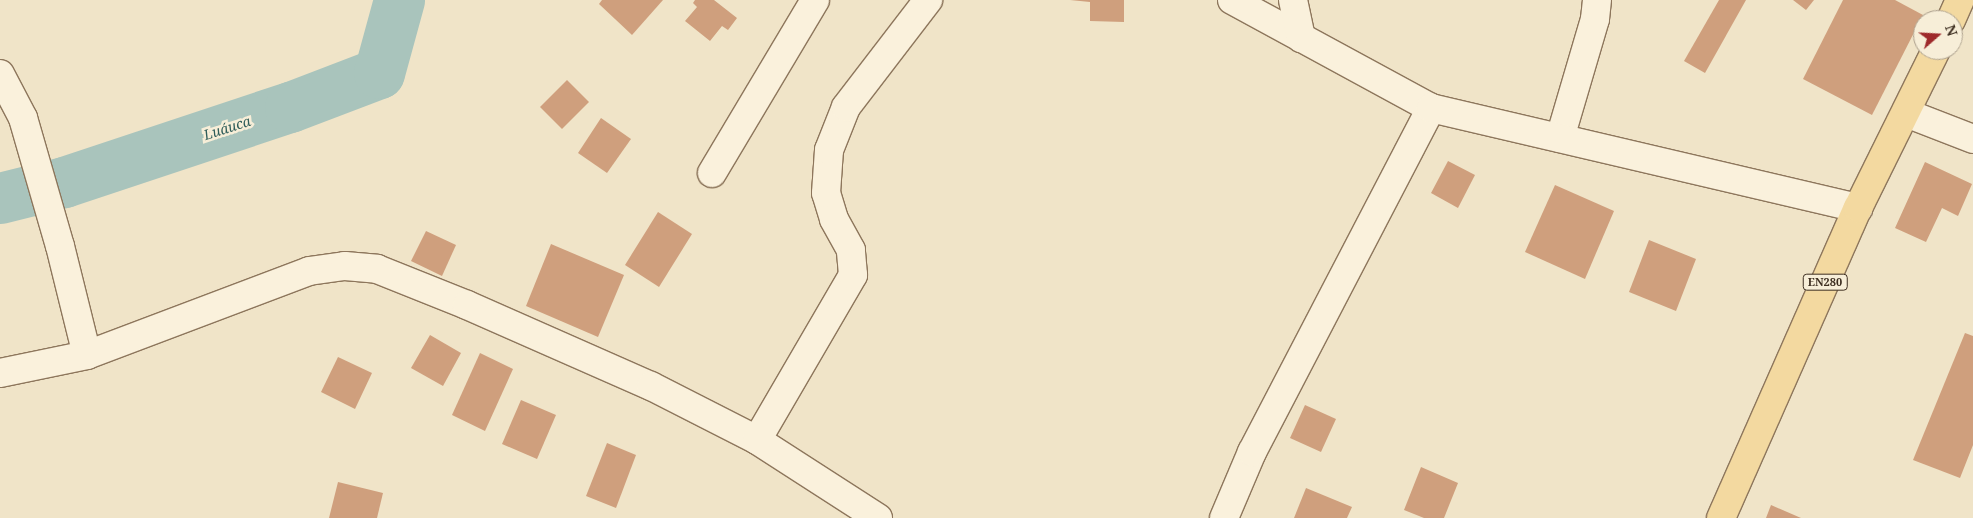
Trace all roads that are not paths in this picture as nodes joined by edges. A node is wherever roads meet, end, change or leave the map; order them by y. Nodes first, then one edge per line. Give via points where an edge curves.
1 (815, 0) edge
2 (928, 0) edge
3 (1232, 0) edge
4 (1293, 0) edge
5 (1596, 10) edge
6 (1301, 38) junction
7 (1931, 60) edge
8 (0, 74) edge
9 (1431, 108) junction
10 (1906, 113) junction
11 (1560, 138) junction
12 (1973, 138) edge
13 (712, 173) dead end
14 (1858, 208) junction
15 (87, 355) junction
16 (0, 373) edge
17 (757, 440) junction
18 (878, 518) edge
19 (1224, 518) edge
20 (1721, 518) edge

1 - 13 street
2 - 17 street via 846,107 829,150 826,193 834,219 851,250 852,275
3 - 6 street
4 - 6 street
5 - 11 street
6 - 9 street
7 - 10 main road, EN280
8 - 15 street via 23,118
9 - 11 street
9 - 19 street via 1252,452
10 - 12 street
10 - 14 main road, EN280
11 - 14 street
14 - 20 main road, EN280
15 - 16 street
15 - 17 street via 309,271 345,266 377,269 467,304 651,386
17 - 18 street

